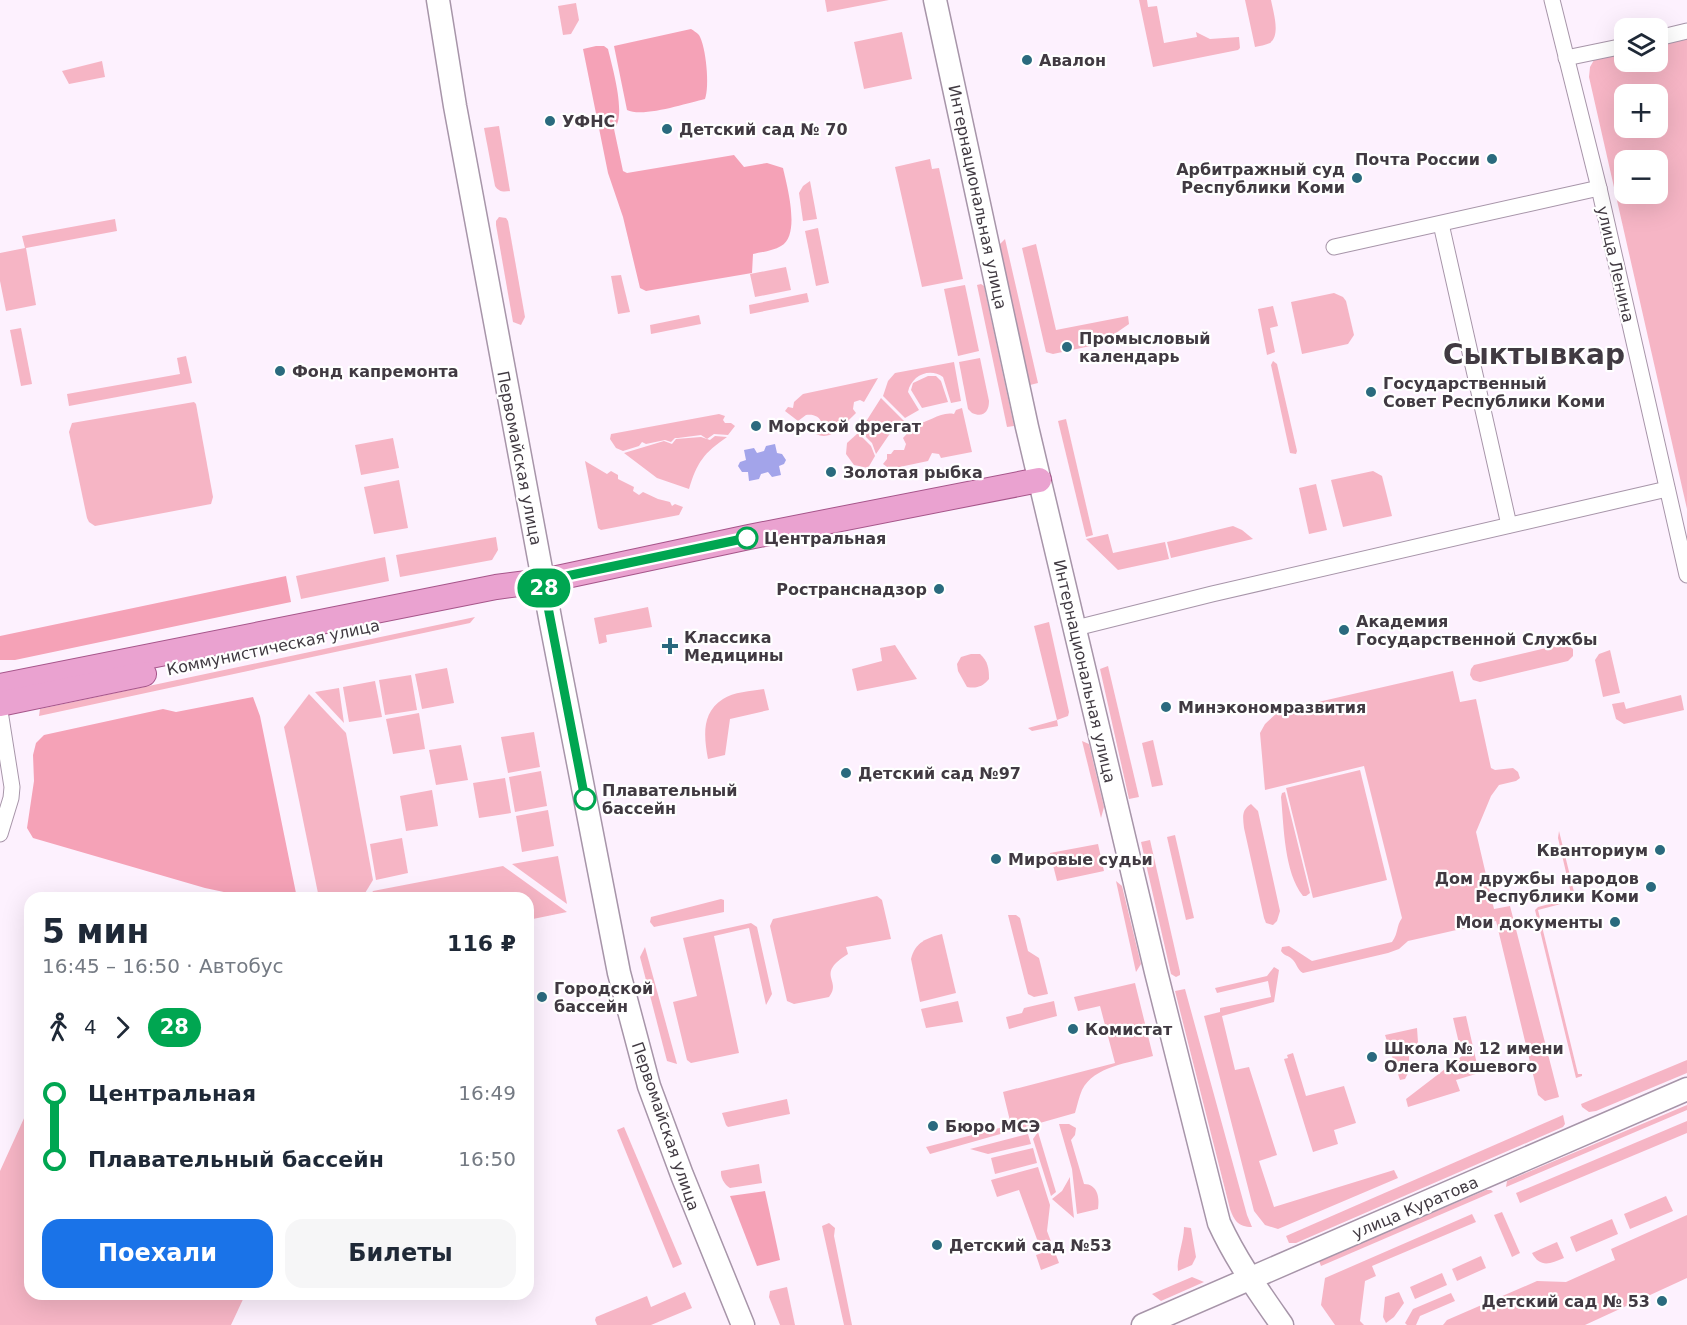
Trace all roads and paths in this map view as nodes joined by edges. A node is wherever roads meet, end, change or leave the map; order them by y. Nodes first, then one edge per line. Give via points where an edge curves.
1 (438, 0) edge
2 (935, 0) edge
3 (1552, 0) edge
4 (1687, 32) edge
5 (1668, 36) edge
6 (1614, 48) edge
7 (1566, 58) junction
8 (1599, 188) junction
9 (1441, 224) junction
10 (1334, 247) dead end
11 (1039, 480) junction
12 (1667, 489) junction
13 (1509, 525) junction
14 (1687, 575) edge
15 (543, 581) junction
16 (1076, 628) junction
17 (0, 686) edge
18 (0, 704) edge
19 (0, 711) edge
20 (0, 834) edge
21 (1687, 1089) edge
22 (1249, 1278) junction
23 (743, 1325) edge
24 (1143, 1325) edge
25 (1282, 1325) edge

1 - 15 street, Первомайская улица
2 - 11 street, Интернациональная улица
3 - 7 street, улица Ленина
4 - 5 street
6 - 7 street
7 - 8 street, улица Ленина
8 - 9 street
8 - 12 street, улица Ленина
9 - 10 street
9 - 13 street
11 - 15 main road, Коммунистическая улица
11 - 16 street, Интернациональная улица
12 - 13 street
12 - 14 street, улица Ленина
13 - 16 street
15 - 17 main road, Коммунистическая улица via 485,589
15 - 18 main road, Коммунистическая улица via 499,598
15 - 23 street, Первомайская улица via 610,928 636,1038 682,1175
16 - 22 street, Интернациональная улица via 1219,1223
19 - 20 street via 12,787
21 - 22 street, улица Куратова
22 - 24 street, улица Куратова
22 - 25 street, Интернациональная улица

